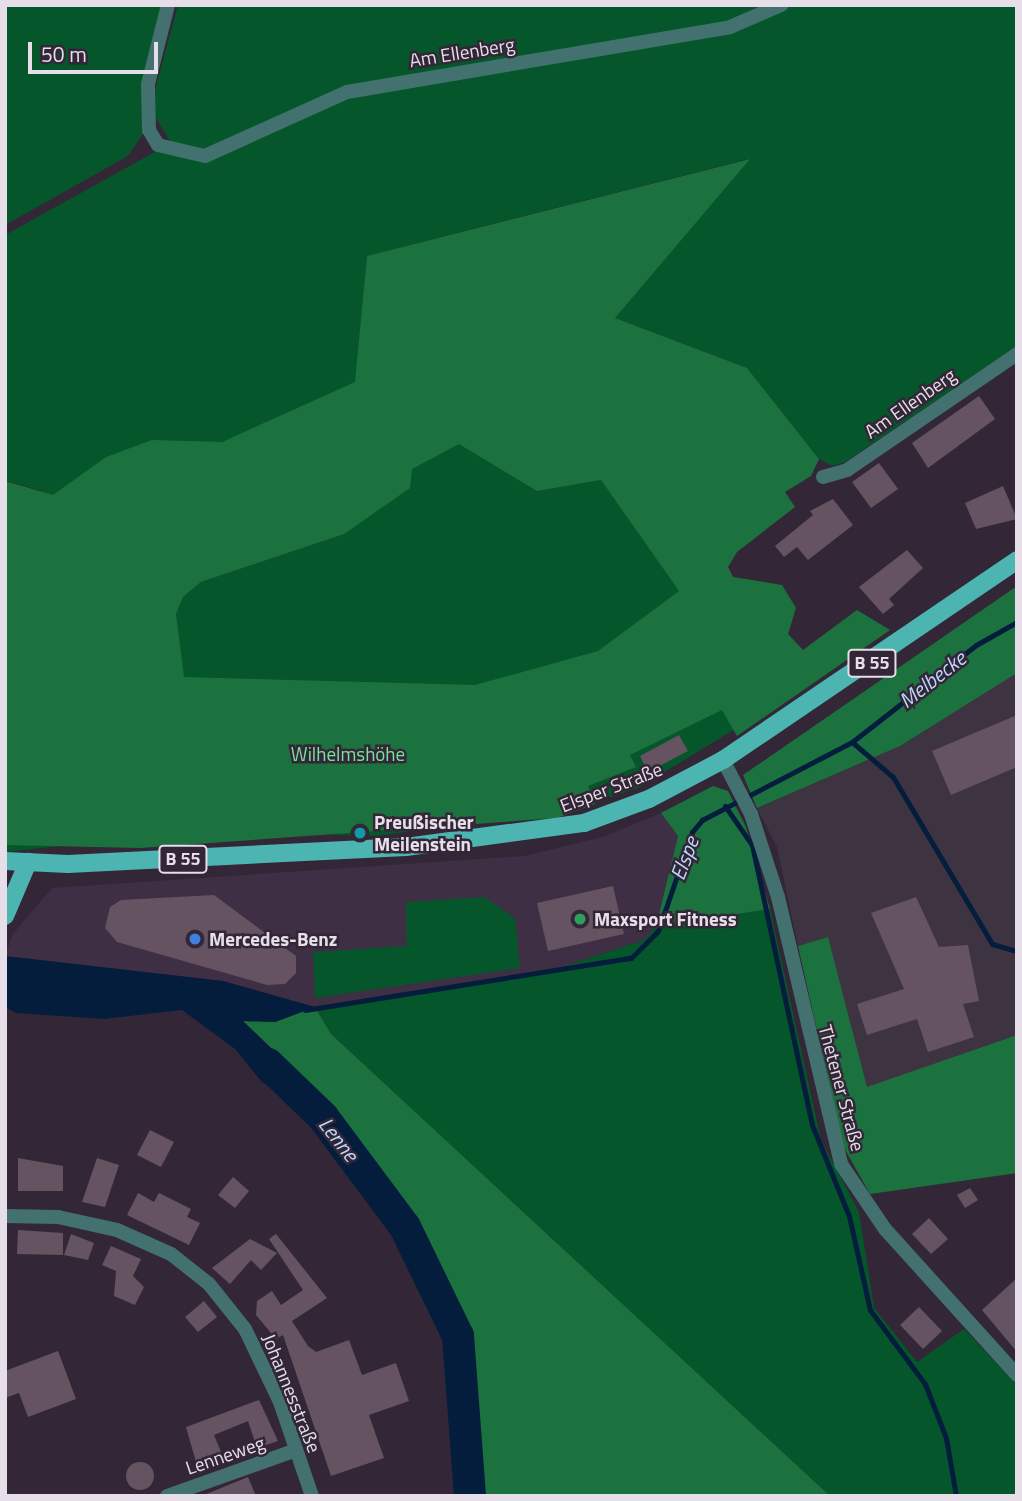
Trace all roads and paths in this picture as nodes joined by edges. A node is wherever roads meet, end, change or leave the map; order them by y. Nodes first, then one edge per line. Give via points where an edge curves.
1 (168, 5) edge
2 (781, 5) edge
3 (1017, 354) edge
4 (823, 477) dead end
5 (1017, 559) edge
6 (723, 760) junction
7 (5, 860) edge
8 (28, 862) junction
9 (5, 870) edge
10 (5, 916) edge
11 (5, 1216) edge
12 (1017, 1376) edge
13 (296, 1450) junction
14 (167, 1496) edge
15 (312, 1496) edge

1 - 2 street, Am Ellenberg via 148,84 149,130 158,145 205,156 346,92 730,27
3 - 4 street, Am Ellenberg via 847,470
5 - 6 main road, Elsper Straße / B 55
6 - 8 main road, Elsper Straße / B 55 via 615,812 515,836 297,853
6 - 12 street, Thetener Straße via 751,814 778,897 841,1164 885,1229
7 - 8 main road
8 - 9 main road, B 55
8 - 10 main road
11 - 13 street, Johannesstraße via 58,1217 117,1230 171,1254 209,1284 245,1329
13 - 14 street, Lenneweg
13 - 15 street, Johannesstraße

